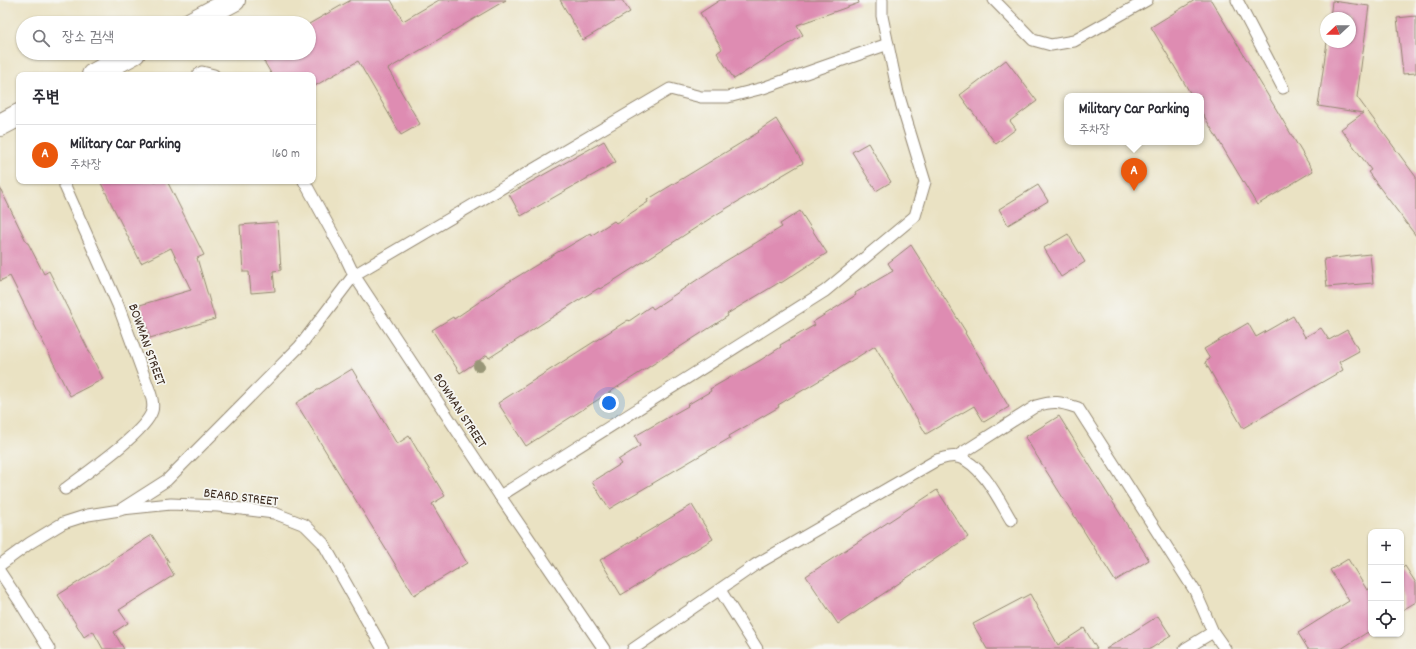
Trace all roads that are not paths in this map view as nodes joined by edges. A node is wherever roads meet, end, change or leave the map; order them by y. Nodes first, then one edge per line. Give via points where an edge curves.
1 (234, 0) edge
2 (882, 0) edge
3 (994, 0) edge
4 (1147, 0) edge
5 (1237, 0) edge
6 (203, 16) edge
7 (888, 44) junction
8 (121, 60) edge
9 (99, 72) edge
10 (1284, 88) dead end
11 (16, 117) edge
12 (0, 125) edge
13 (65, 184) edge
14 (306, 184) edge
15 (354, 275) junction
16 (956, 456) junction
17 (65, 489) dead end
18 (500, 496) junction
19 (120, 510) junction
20 (1011, 520) dead end
21 (0, 565) edge
22 (0, 572) edge
23 (720, 590) junction
24 (1213, 632) junction
25 (49, 649) edge
26 (383, 649) edge
27 (604, 649) edge
28 (633, 649) edge
29 (757, 649) edge
30 (1185, 649) edge
31 (1225, 649) edge

1 - 6 street
2 - 7 lane via 882,16
3 - 4 lane via 1033,40 1051,46 1074,41
5 - 10 lane
7 - 15 lane via 763,88 728,97 701,97 670,89
7 - 18 lane via 898,93 925,182 915,216 825,291
8 - 9 street
11 - 12 street
13 - 17 lane, BOWMAN STREET via 118,305 150,392 153,410 142,427
14 - 15 lane, BOWMAN STREET
15 - 18 lane, BOWMAN STREET
15 - 19 lane via 300,346 167,480
16 - 20 lane via 980,471
16 - 23 lane via 937,460 755,565
16 - 24 lane via 1036,406 1051,402 1078,408 1195,591
18 - 27 lane, BOWMAN STREET
19 - 21 lane, BEARD STREET via 88,515 63,523
19 - 26 lane, BEARD STREET via 171,504 218,506 274,513 305,525 323,543
22 - 25 lane
23 - 28 lane
23 - 29 lane
24 - 30 lane
24 - 31 lane

